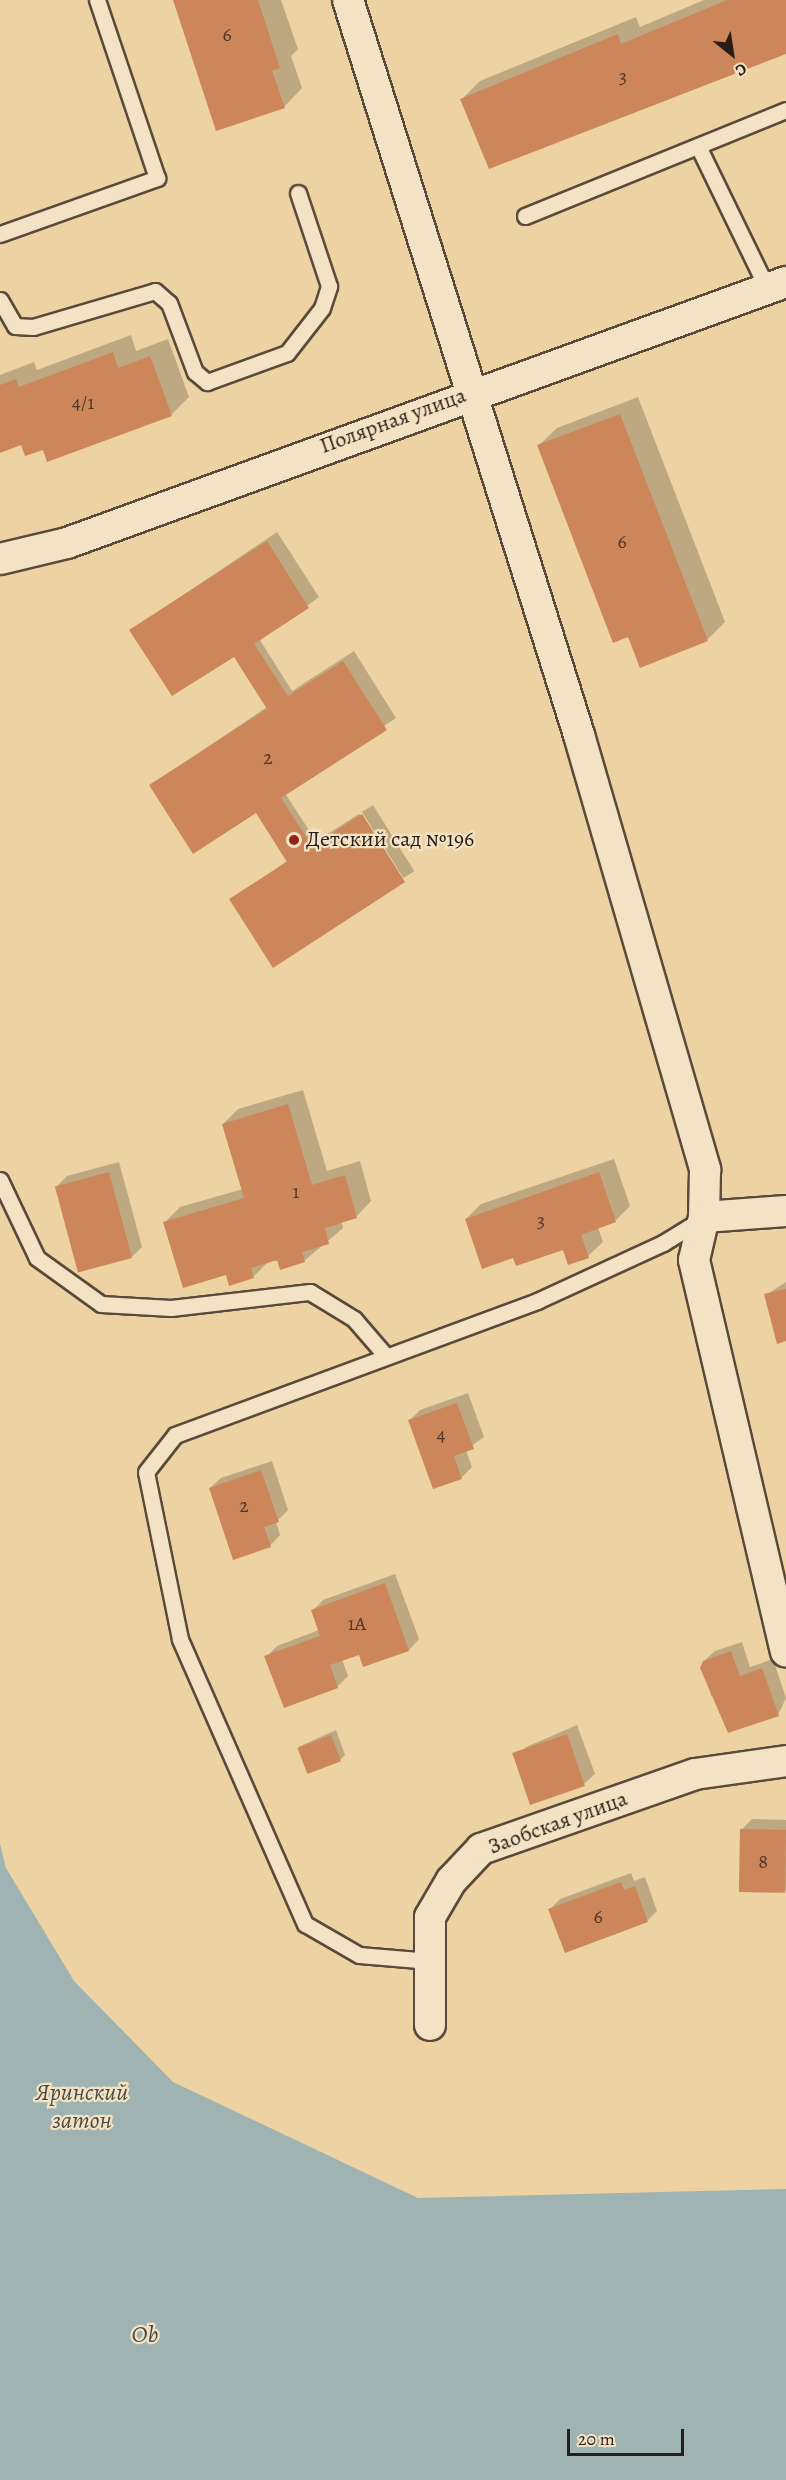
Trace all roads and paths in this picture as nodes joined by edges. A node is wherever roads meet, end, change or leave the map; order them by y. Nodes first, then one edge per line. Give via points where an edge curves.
1 (97, 0) edge
2 (348, 0) edge
3 (786, 110) edge
4 (698, 146) junction
5 (298, 193) dead end
6 (525, 216) dead end
7 (0, 234) edge
8 (777, 285) edge
9 (0, 300) edge
10 (471, 392) junction
11 (0, 559) edge
12 (0, 1180) edge
13 (786, 1211) edge
14 (704, 1217) junction
15 (386, 1356) junction
16 (774, 1532) edge
17 (786, 1651) edge
18 (786, 1761) edge
19 (430, 1961) junction
20 (430, 2025) dead end

1 - 7 lane via 157,178
2 - 10 street
3 - 4 lane
4 - 6 lane
4 - 8 lane
5 - 9 lane via 329,286 322,308 287,353 207,382 195,372 169,303 154,291 33,327 15,326
8 - 10 street, Полярная улица
10 - 11 street, Полярная улица via 67,543
10 - 14 street via 579,735 705,1170
12 - 15 lane via 37,1258 100,1304 171,1308 310,1292 354,1319
13 - 14 street
14 - 15 lane via 663,1244 537,1301
14 - 16 street via 694,1260
15 - 19 lane via 175,1435 146,1472 180,1639 305,1924 359,1955
16 - 17 street
18 - 19 street, Заобская улица via 695,1774 481,1850 451,1881 430,1917
19 - 20 street, Заобская улица

